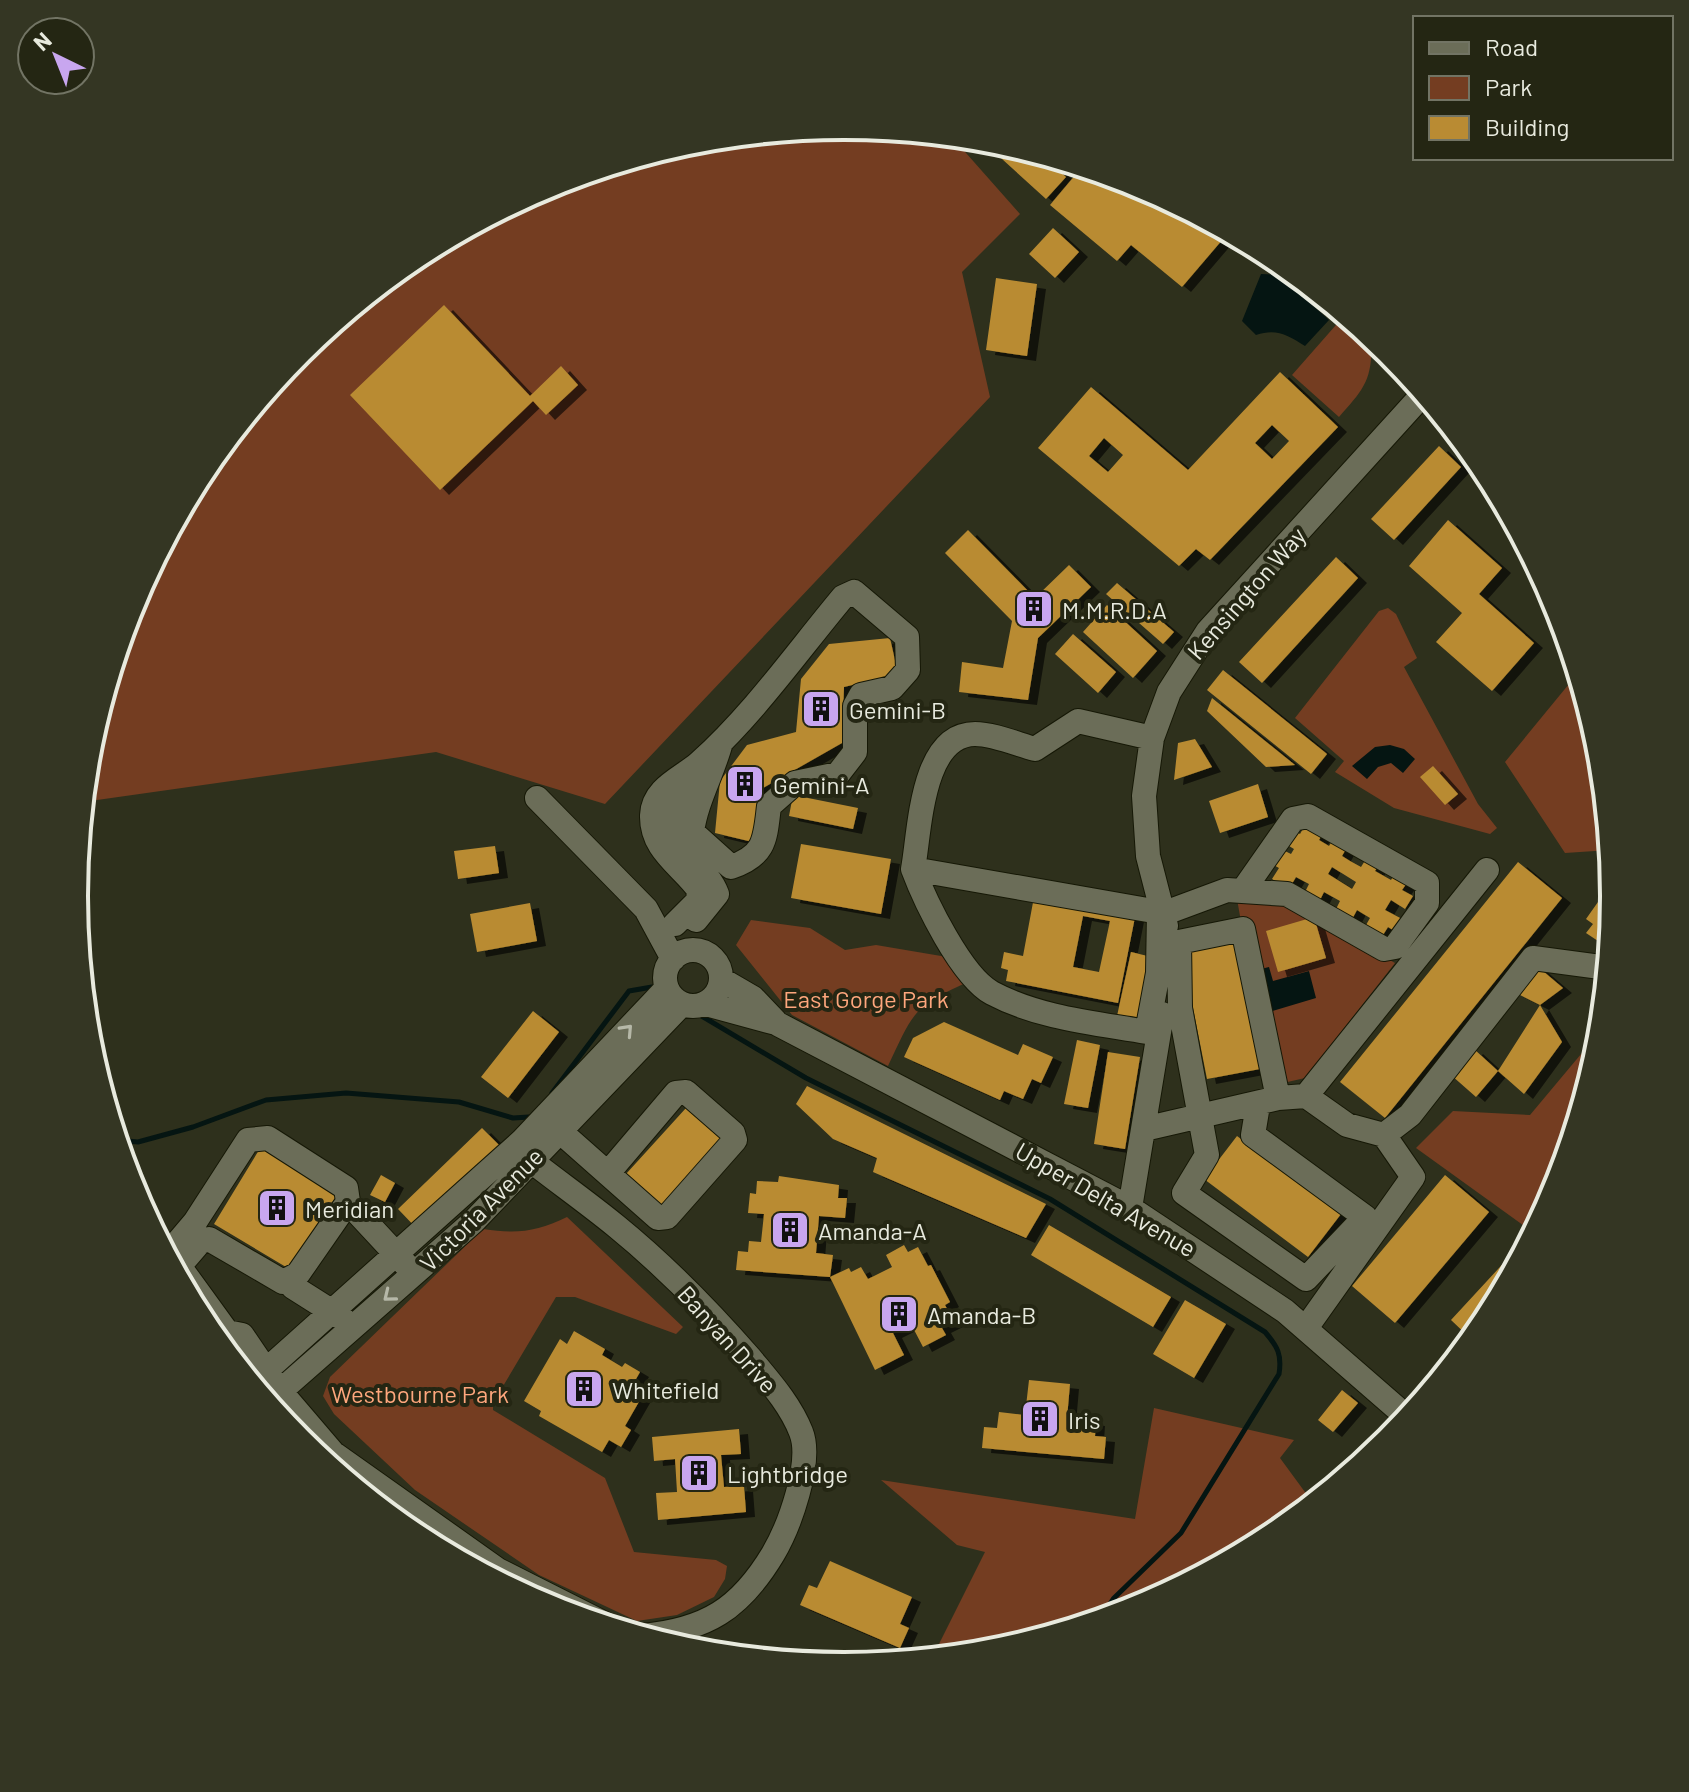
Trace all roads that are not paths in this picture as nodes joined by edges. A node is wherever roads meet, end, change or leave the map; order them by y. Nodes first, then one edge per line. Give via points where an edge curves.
1 (1417, 401) edge
2 (1152, 738) junction
3 (721, 742) junction
4 (537, 798) dead end
5 (913, 869) junction
6 (1487, 870) dead end
7 (1244, 889) junction
8 (646, 909) junction
9 (1165, 913) junction
10 (681, 941) junction
11 (1597, 967) edge
12 (722, 980) junction
13 (685, 999) junction
14 (776, 1023) junction
15 (1306, 1096) junction
16 (1268, 1102) junction
17 (557, 1118) junction
18 (1200, 1118) junction
19 (1144, 1129) junction
20 (1384, 1135) junction
21 (522, 1155) junction
22 (614, 1166) junction
23 (456, 1202) junction
24 (1130, 1208) junction
25 (355, 1210) dead end
26 (474, 1221) junction
27 (178, 1253) edge
28 (397, 1255) junction
29 (180, 1256) edge
30 (415, 1274) junction
31 (293, 1287) dead end
32 (332, 1310) junction
33 (217, 1319) edge
34 (352, 1325) junction
35 (1306, 1328) junction
36 (227, 1332) joint
37 (257, 1373) edge
38 (260, 1376) edge
39 (276, 1395) edge
40 (1399, 1410) edge
41 (335, 1454) edge
42 (483, 1560) edge
43 (673, 1632) edge

1 - 2 street, Kensington Way via 1208,631 1169,692
2 - 5 street via 1078,721 1035,749 973,734 945,745 930,769
2 - 9 street, Kensington Way via 1144,796 1148,856
3 - 3 street via 692,832 731,867 764,844 769,806 795,783 838,774 855,752 855,706 861,695 892,688 908,670 907,637 854,592 843,597
3 - 10 street via 696,766 669,822 676,846 711,884 707,910
4 - 8 street
5 - 5 street via 1159,912 1158,973 1147,1032 1049,1015 989,992 927,907
6 - 15 street
7 - 7 street via 1287,894 1384,949 1395,947 1427,903 1427,883 1308,816 1293,819
7 - 9 street
8 - 10 street
8 - 10 street via 670,917
9 - 19 street, Kensington Way via 1161,1034
10 - 12 street via 715,959
10 - 13 street via 666,971
11 - 20 street via 1533,958 1410,1115
12 - 13 street via 717,994
12 - 14 street, Upper Delta Avenue via 753,998
13 - 14 street, Upper Delta Avenue
13 - 17 street, Victoria Avenue via 609,1064
14 - 24 street, Upper Delta Avenue
15 - 16 street
15 - 20 street via 1347,1125
16 - 18 street
16 - 18 street via 1243,929 1179,942 1180,1008
16 - 18 street via 1253,1135 1365,1217 1306,1279 1184,1193 1207,1155
17 - 21 street, Victoria Avenue
17 - 22 street
18 - 19 street
19 - 24 street, Kensington Way
20 - 35 street via 1413,1177
21 - 23 street, Victoria Avenue
21 - 26 street, Victoria Avenue
21 - 43 street, Banyan Drive via 617,1227 682,1287 778,1391 803,1435 801,1489 775,1551 745,1595 717,1617
22 - 22 street via 676,1093 686,1092 735,1140 667,1217 658,1218
23 - 26 street
23 - 28 street, Victoria Avenue
24 - 35 street, Upper Delta Avenue
25 - 28 street
26 - 30 street, Victoria Avenue
27 - 29 street via 248,1140 268,1138 346,1188 348,1202 298,1274 283,1282 209,1239
28 - 30 street
28 - 32 street, Victoria Avenue
30 -> 34 street, Victoria Avenue
31 - 32 street
32 - 34 street
32 - 38 street, Victoria Avenue
33 - 36 street
34 - 39 street, Victoria Avenue
35 - 40 street, Upper Delta Avenue
36 - 37 street via 242,1335
41 - 42 street

